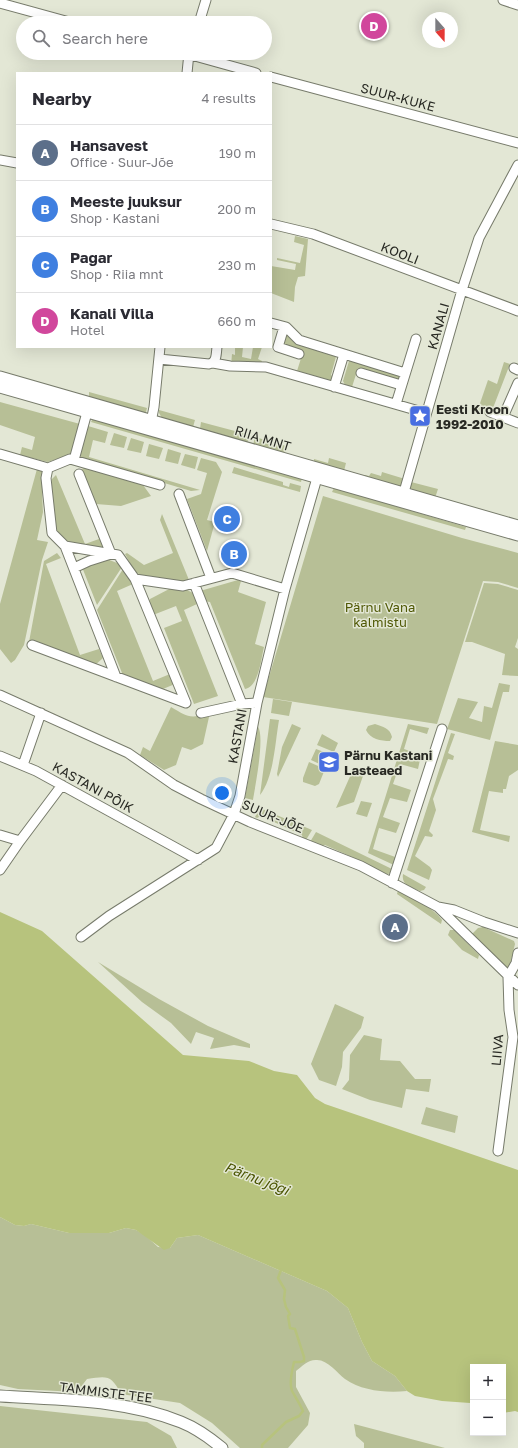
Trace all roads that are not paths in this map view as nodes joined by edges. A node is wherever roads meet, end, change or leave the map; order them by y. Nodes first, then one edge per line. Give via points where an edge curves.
1 (206, 0) edge
2 (503, 0) edge
3 (0, 3) edge
4 (518, 5) edge
5 (47, 16) edge
6 (201, 16) edge
7 (187, 60) edge
8 (206, 60) edge
9 (232, 70) edge
10 (187, 72) edge
11 (248, 72) edge
12 (272, 77) edge
13 (518, 143) edge
14 (0, 160) edge
15 (16, 163) edge
16 (518, 165) edge
17 (272, 224) edge
18 (462, 290) junction
19 (518, 311) edge
20 (272, 323) edge
21 (284, 327) junction
22 (416, 338) dead end
23 (274, 345) edge
24 (160, 348) edge
25 (217, 348) edge
26 (299, 354) dead end
27 (344, 354) junction
28 (159, 359) junction
29 (213, 363) junction
30 (361, 373) dead end
31 (405, 373) junction
32 (0, 377) edge
33 (518, 383) edge
34 (402, 385) junction
35 (0, 387) edge
36 (334, 387) junction
37 (396, 404) junction
38 (89, 407) junction
39 (490, 412) dead end
40 (426, 413) junction
41 (503, 417) junction
42 (518, 423) edge
43 (150, 425) junction
44 (0, 454) edge
45 (74, 460) junction
46 (48, 468) junction
47 (318, 473) junction
48 (79, 474) dead end
49 (160, 485) dead end
50 (179, 494) dead end
51 (403, 498) junction
52 (518, 526) edge
53 (518, 535) edge
54 (65, 546) junction
55 (111, 554) junction
56 (74, 568) junction
57 (135, 578) junction
58 (211, 578) junction
59 (194, 583) junction
60 (285, 589) junction
61 (32, 645) dead end
62 (116, 677) junction
63 (0, 695) edge
64 (257, 703) junction
65 (242, 704) junction
66 (41, 713) junction
67 (201, 713) dead end
68 (442, 729) dead end
69 (0, 756) edge
70 (23, 765) junction
71 (62, 785) junction
72 (234, 814) junction
73 (0, 835) edge
74 (20, 841) junction
75 (198, 860) junction
76 (0, 870) edge
77 (392, 883) junction
78 (438, 907) junction
79 (518, 933) edge
80 (81, 937) dead end
81 (518, 953) edge
82 (508, 977) junction
83 (518, 985) edge
84 (498, 1151) dead end
85 (0, 1396) edge
86 (222, 1448) edge

1 - 6 street
2 - 4 street
3 - 5 street
7 - 10 street
8 - 9 street
9 - 11 street
12 - 13 street, SUUR-KUKE
14 - 15 street
16 - 18 street, KANALI via 479,238
17 - 18 street, KOOLI via 314,234
18 - 19 street, KOOLI
18 - 40 street, KANALI
20 - 21 street
21 - 23 street
21 - 27 street via 299,340
22 - 31 street
23 - 26 street
24 - 28 street
25 - 29 street
27 - 31 street
27 - 36 street
28 - 29 street
28 - 43 street
29 - 36 street via 266,367
30 - 34 street
31 - 34 street
32 - 38 main road, RIIA MNT
33 - 41 street
34 - 37 street
35 - 38 main road, RIIA MNT
36 - 37 street
37 - 40 street
38 - 43 main road, RIIA MNT
38 - 45 street
39 - 41 street
40 - 51 street, KANALI
41 - 42 street
43 - 47 main road, RIIA MNT
44 - 46 street
45 - 46 street via 70,459
45 - 49 street
46 - 54 street via 46,478 52,533
47 - 51 main road, RIIA MNT
47 - 60 street, KASTANI
48 - 55 street
50 - 58 street
51 - 52 main road, RIIA MNT
51 - 53 main road, RIIA MNT
54 - 55 street
54 - 56 street
55 - 56 street
55 - 57 street via 118,556
56 - 62 street
57 - 59 street via 183,586
57 - 62 street via 186,703
58 - 59 street
58 - 60 street via 232,573
59 - 65 street
60 - 64 street, KASTANI
61 - 62 street
63 - 66 street, SUUR-JÕE
64 - 65 street
64 - 72 street, KASTANI via 240,796
65 - 67 street
66 - 70 street
66 - 72 street, SUUR-JÕE via 128,753 174,785
68 - 77 street
69 - 70 street, KASTANI PÕIK
70 - 71 street, KASTANI PÕIK
71 - 74 street
71 - 75 street, KASTANI PÕIK
72 - 75 street, KASTANI via 216,848
72 - 77 street, SUUR-JÕE via 361,866
73 - 74 street
74 - 76 street
75 - 80 street, KASTANI via 109,916
77 - 78 street, SUUR-JÕE
78 - 79 street via 454,910
78 - 82 street, SUUR-JÕE
81 - 82 street, LIIVA
82 - 83 street, SUUR-JÕE
82 - 84 street, LIIVA via 513,1037
85 - 86 main road, TAMMISTE TEE via 146,1409 194,1428

